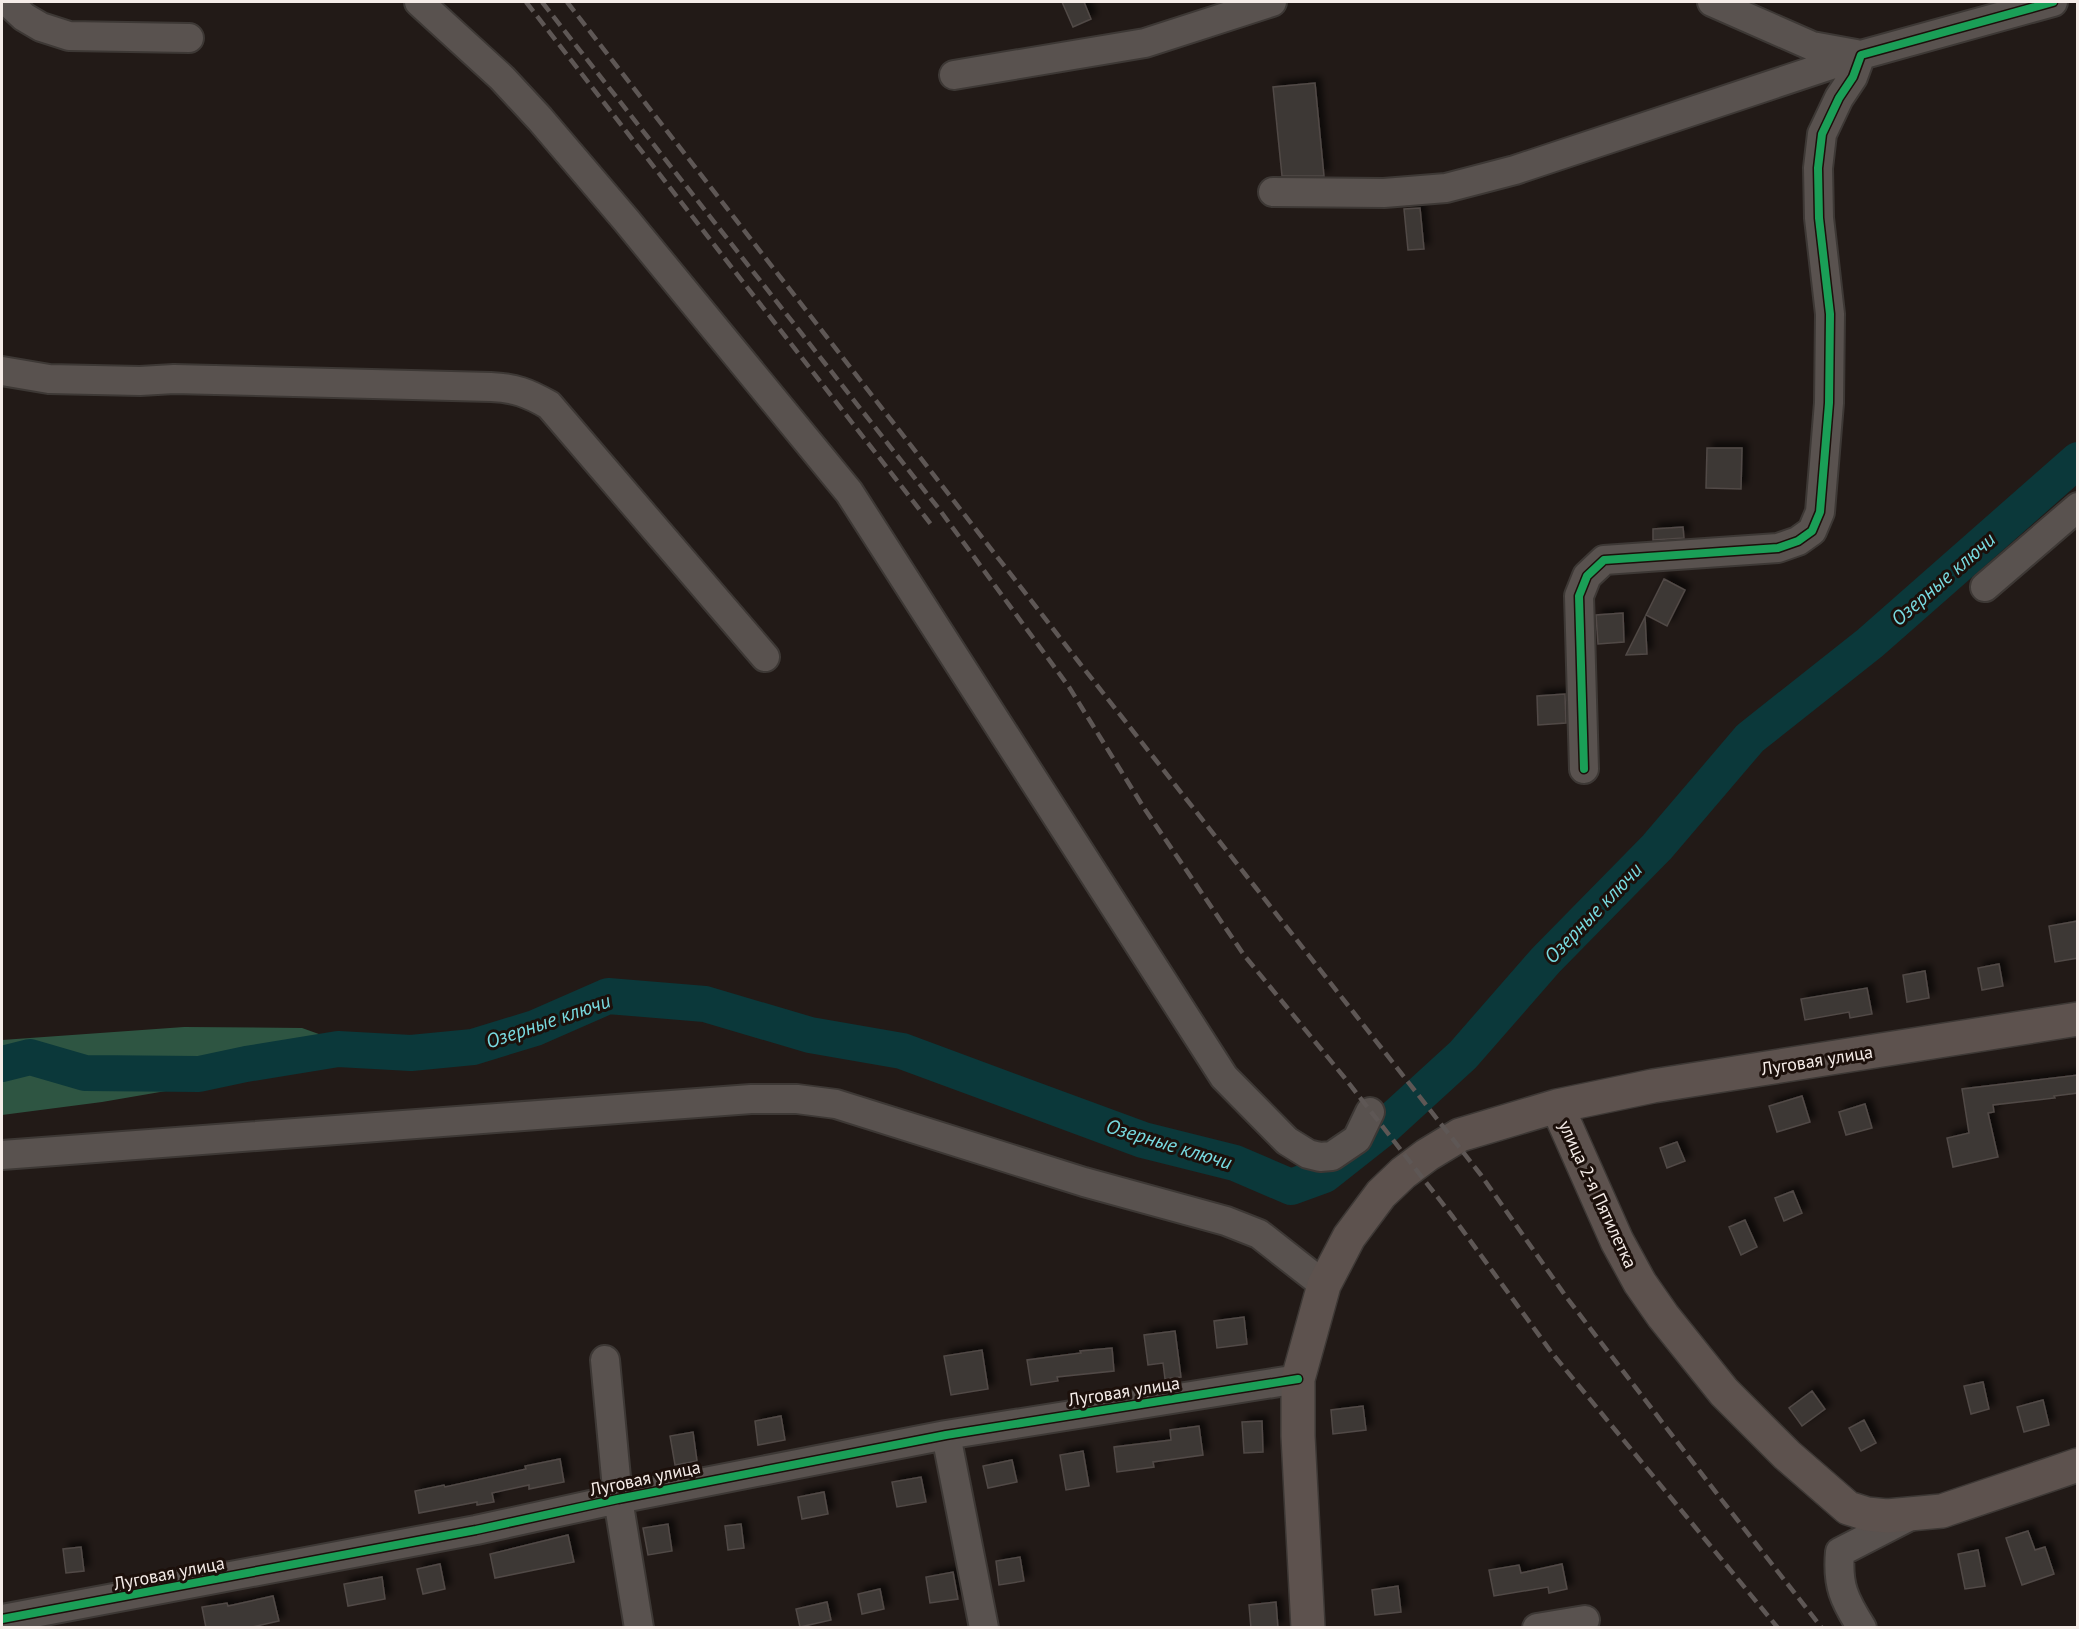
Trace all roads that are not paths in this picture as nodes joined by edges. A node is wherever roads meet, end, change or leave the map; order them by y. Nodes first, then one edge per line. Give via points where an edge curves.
1 (4, 2) edge
2 (1272, 2) edge
3 (1712, 2) edge
4 (2053, 2) edge
5 (422, 3) edge
6 (189, 38) dead end
7 (1861, 55) junction
8 (954, 75) dead end
9 (1273, 192) dead end
10 (2, 370) edge
11 (2078, 507) edge
12 (1985, 587) dead end
13 (765, 657) dead end
14 (1584, 769) dead end
15 (2078, 1019) edge
16 (1557, 1106) junction
17 (1370, 1112) dead end
18 (2, 1155) edge
19 (1324, 1285) junction
20 (605, 1360) dead end
21 (1298, 1379) junction
22 (946, 1435) junction
23 (2078, 1466) edge
24 (618, 1498) junction
25 (1848, 1508) junction
26 (1912, 1515) junction
27 (1840, 1552) junction
28 (2, 1619) edge
29 (1585, 1620) dead end
30 (639, 1628) edge
31 (984, 1628) edge
32 (1308, 1628) edge
33 (1537, 1628) edge
34 (1862, 1628) edge

1 - 6 street via 41,27 69,36
2 - 8 street via 1145,44
3 - 7 street via 1812,46
4 - 7 street
5 - 17 street via 540,119 849,492 1224,1077 1287,1141 1320,1157 1332,1155 1357,1139
7 - 9 street via 1515,170 1446,188 1384,194
7 - 14 street via 1853,78 1822,134 1818,168 1819,218 1830,314 1829,403 1820,512 1812,531 1798,542 1778,548 1604,560 1587,576 1579,596
10 - 13 street via 49,379 491,387 528,393 549,405
11 - 12 street
15 - 16 main road, Луговая улица via 1653,1086
16 - 19 main road, улица 2-я Пятилетка via 1460,1135 1427,1155 1381,1194 1349,1238
16 - 25 main road, улица 2-я Пятилетка via 1617,1241 1658,1308 1724,1392 1786,1455
18 - 19 street via 751,1099 797,1099 855,1109 1084,1182 1226,1221 1259,1234
19 - 21 main road, улица 2-я Пятилетка
20 - 24 street
21 - 22 street, Луговая улица
21 - 32 main road, улица 2-я Пятилетка
22 - 24 street, Луговая улица
22 - 31 street
23 - 26 main road, улица 2-я Пятилетка via 1942,1511
24 - 28 street, Луговая улица via 476,1530
24 - 30 street
25 - 26 main road, улица 2-я Пятилетка via 1867,1514
25 - 27 street
26 - 27 street
27 - 34 street via 1838,1574 1844,1596
29 - 33 street

